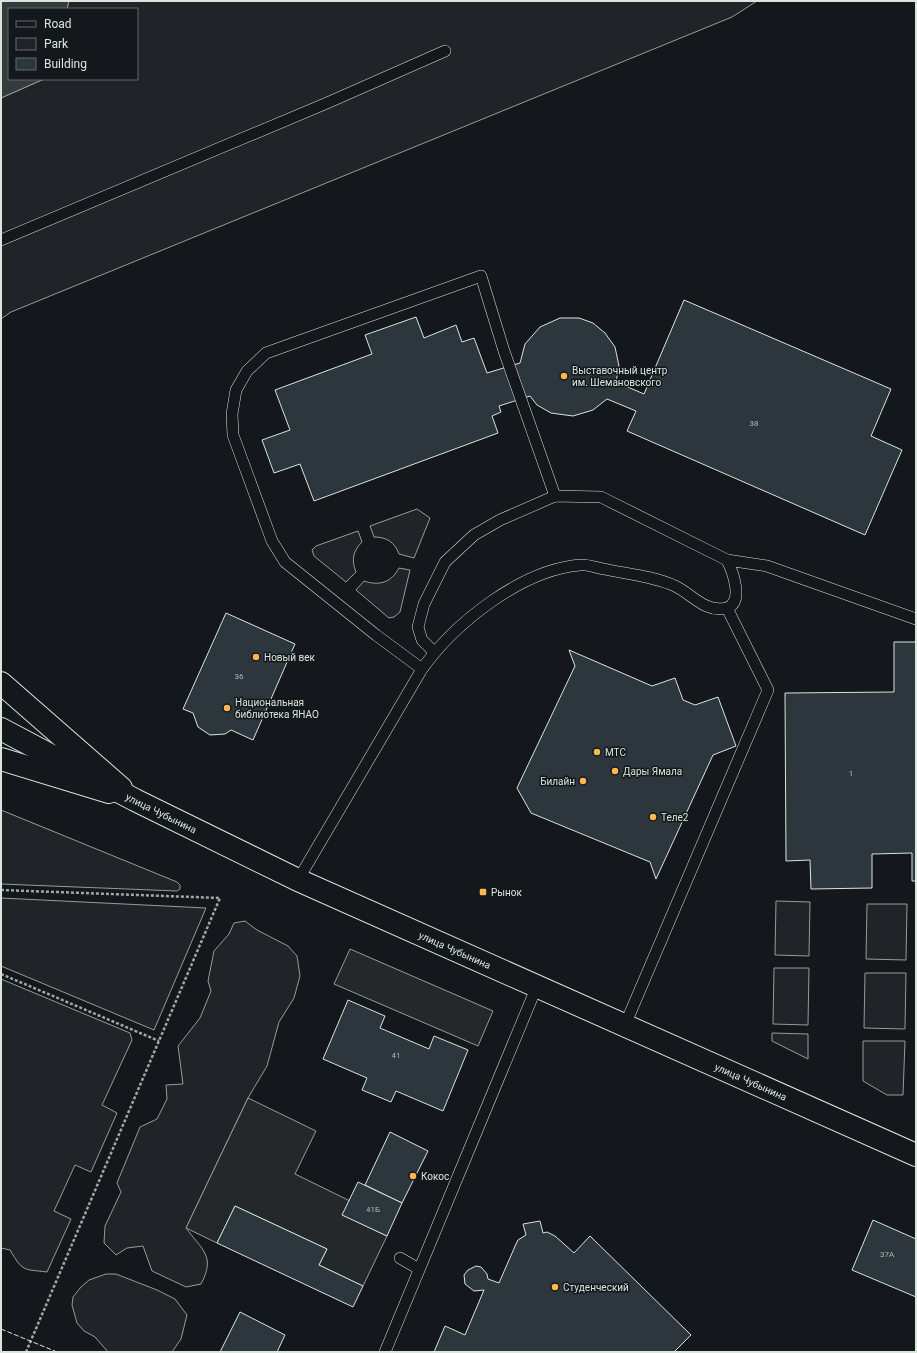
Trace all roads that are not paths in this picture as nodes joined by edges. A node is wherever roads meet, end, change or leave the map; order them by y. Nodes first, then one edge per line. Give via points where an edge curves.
1 (445, 50) dead end
2 (1, 240) edge
3 (555, 496) junction
4 (727, 560) junction
5 (727, 608) junction
6 (916, 619) edge
7 (434, 652) junction
8 (422, 669) junction
9 (1, 683) edge
10 (1, 729) edge
11 (1, 759) edge
12 (135, 800) junction
13 (298, 880) junction
14 (536, 986) junction
15 (625, 1025) junction
16 (916, 1155) edge
17 (400, 1258) dead end
18 (419, 1269) junction
19 (385, 1352) edge

1 - 2 lane via 327,103
3 - 4 lane via 601,497
3 - 7 lane via 500,520 474,535 445,562 424,604 418,626 422,640
3 - 8 lane via 504,351 481,276 266,353 247,371 236,390 232,414 233,435 272,541 285,562
4 - 5 lane via 734,573 736,594
4 - 6 lane via 767,566
5 - 7 lane via 706,607 668,584 581,565 528,579 479,611
5 - 15 lane via 768,690
7 - 8 lane
8 - 13 lane
9 - 12 main road
10 - 12 main road, улица Чубынина
11 - 12 main road
12 - 13 main road, улица Чубынина
13 - 14 main road, улица Чубынина
14 - 15 main road, улица Чубынина
14 - 18 lane
15 - 16 main road, улица Чубынина
17 - 18 lane
18 - 19 lane

